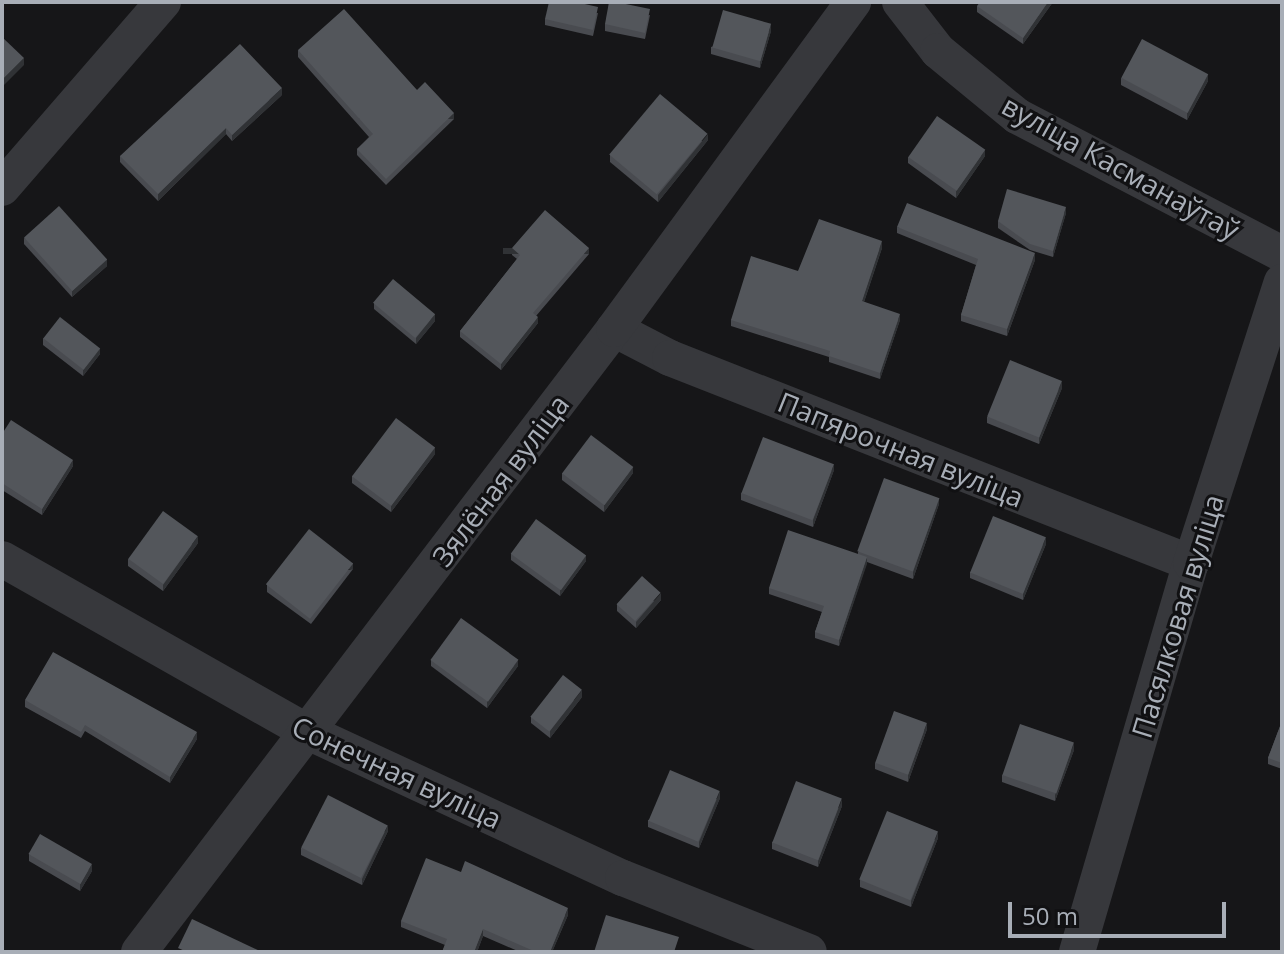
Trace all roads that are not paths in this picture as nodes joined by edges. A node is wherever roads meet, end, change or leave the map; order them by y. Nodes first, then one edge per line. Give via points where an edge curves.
1 (163, 2) edge
2 (853, 2) edge
3 (900, 2) edge
4 (2, 188) edge
5 (1282, 254) edge
6 (1282, 282) edge
7 (614, 329) junction
8 (2, 559) edge
9 (1191, 563) junction
10 (308, 732) junction
11 (139, 952) edge
12 (809, 952) edge
13 (1077, 952) edge

1 - 4 street
2 - 7 street, Зялёная вуліца
3 - 5 street, вуліца Касманаўтаў via 938,51 1017,116
6 - 9 street, Пасялковая вуліца
7 - 9 street, Папярочная вуліца via 670,358
7 - 10 street, Зялёная вуліца
8 - 10 street, Сонечная вуліца
9 - 13 street, Пасялковая вуліца
10 - 11 street, Зялёная вуліца
10 - 12 street, Сонечная вуліца via 623,878

